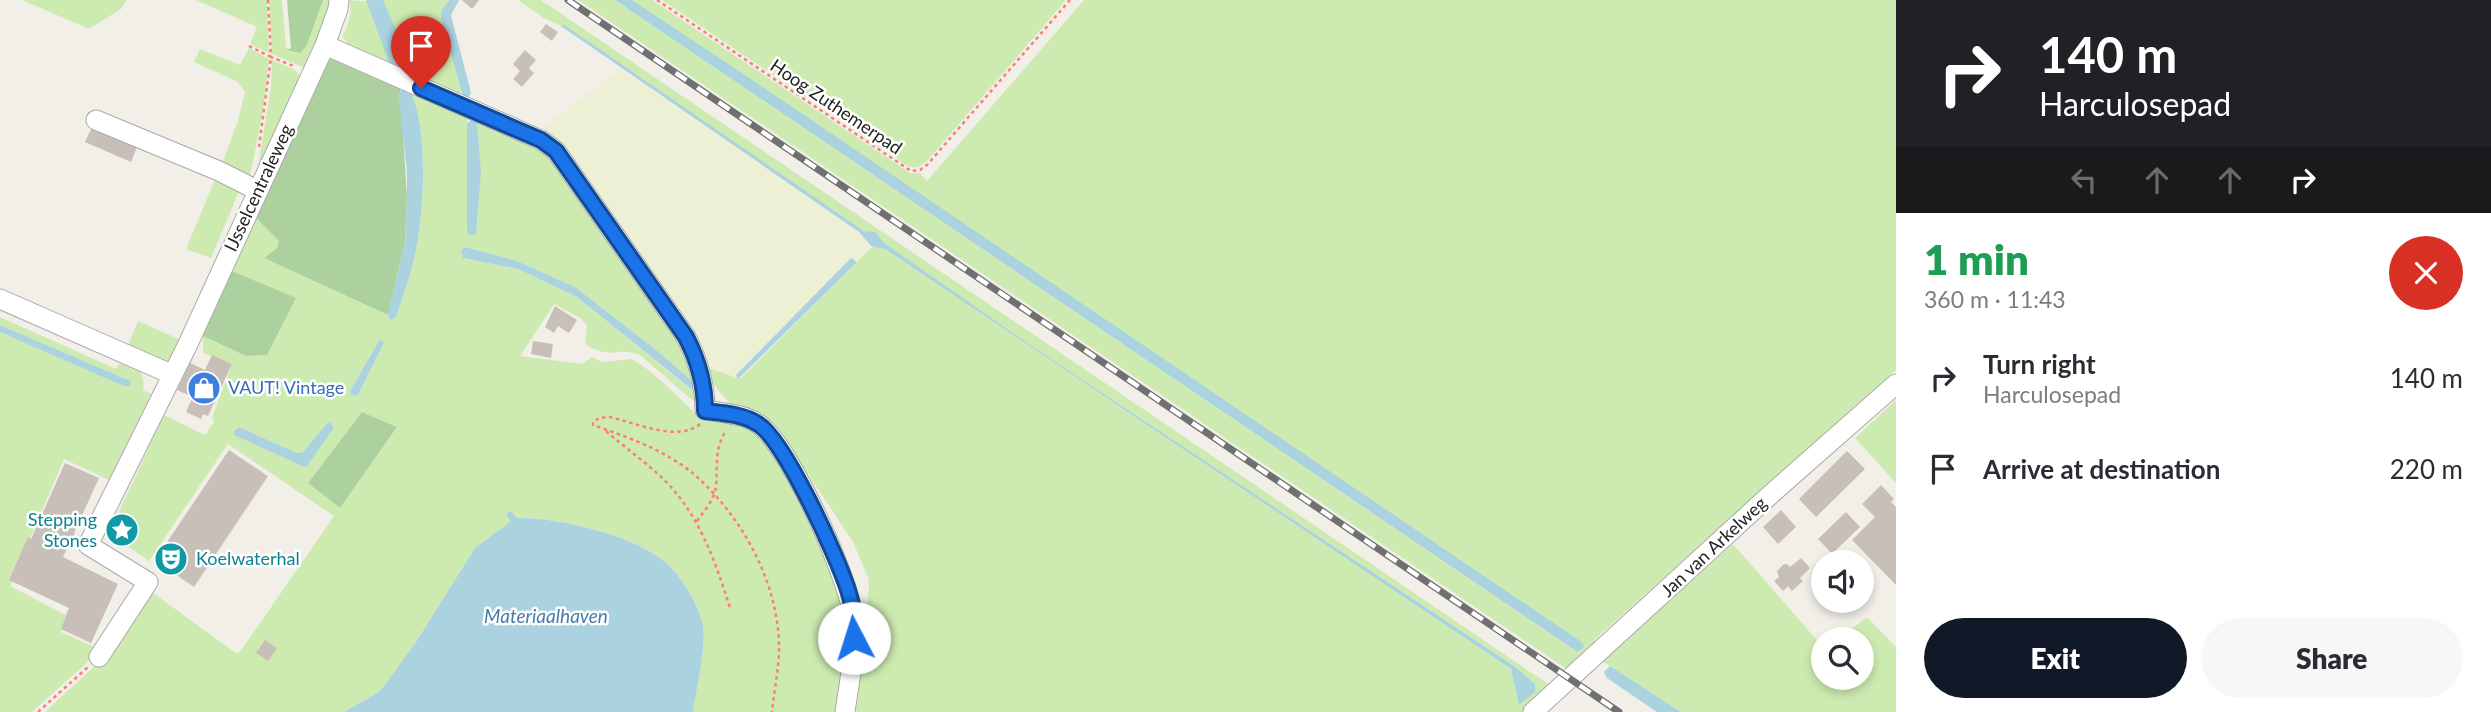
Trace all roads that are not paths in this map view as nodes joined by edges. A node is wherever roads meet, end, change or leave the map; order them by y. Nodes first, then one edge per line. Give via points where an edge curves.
1 (339, 0) edge
2 (325, 45) junction
3 (96, 120) dead end
4 (257, 190) junction
5 (0, 299) edge
6 (172, 374) junction
7 (1896, 384) edge
8 (99, 657) road end
9 (845, 712) edge
10 (1533, 712) edge

1 - 2 street, IJsselcentraleweg
2 - 4 street, IJsselcentraleweg
2 - 9 street via 541,140 556,151 686,337 705,392 705,411 760,425 801,487 852,605 854,629
3 - 4 street
4 - 6 street, IJsselcentraleweg
5 - 6 street
6 - 8 street, IJsselcentraleweg via 88,545 148,582
7 - 10 street, Jan van Arkelweg

